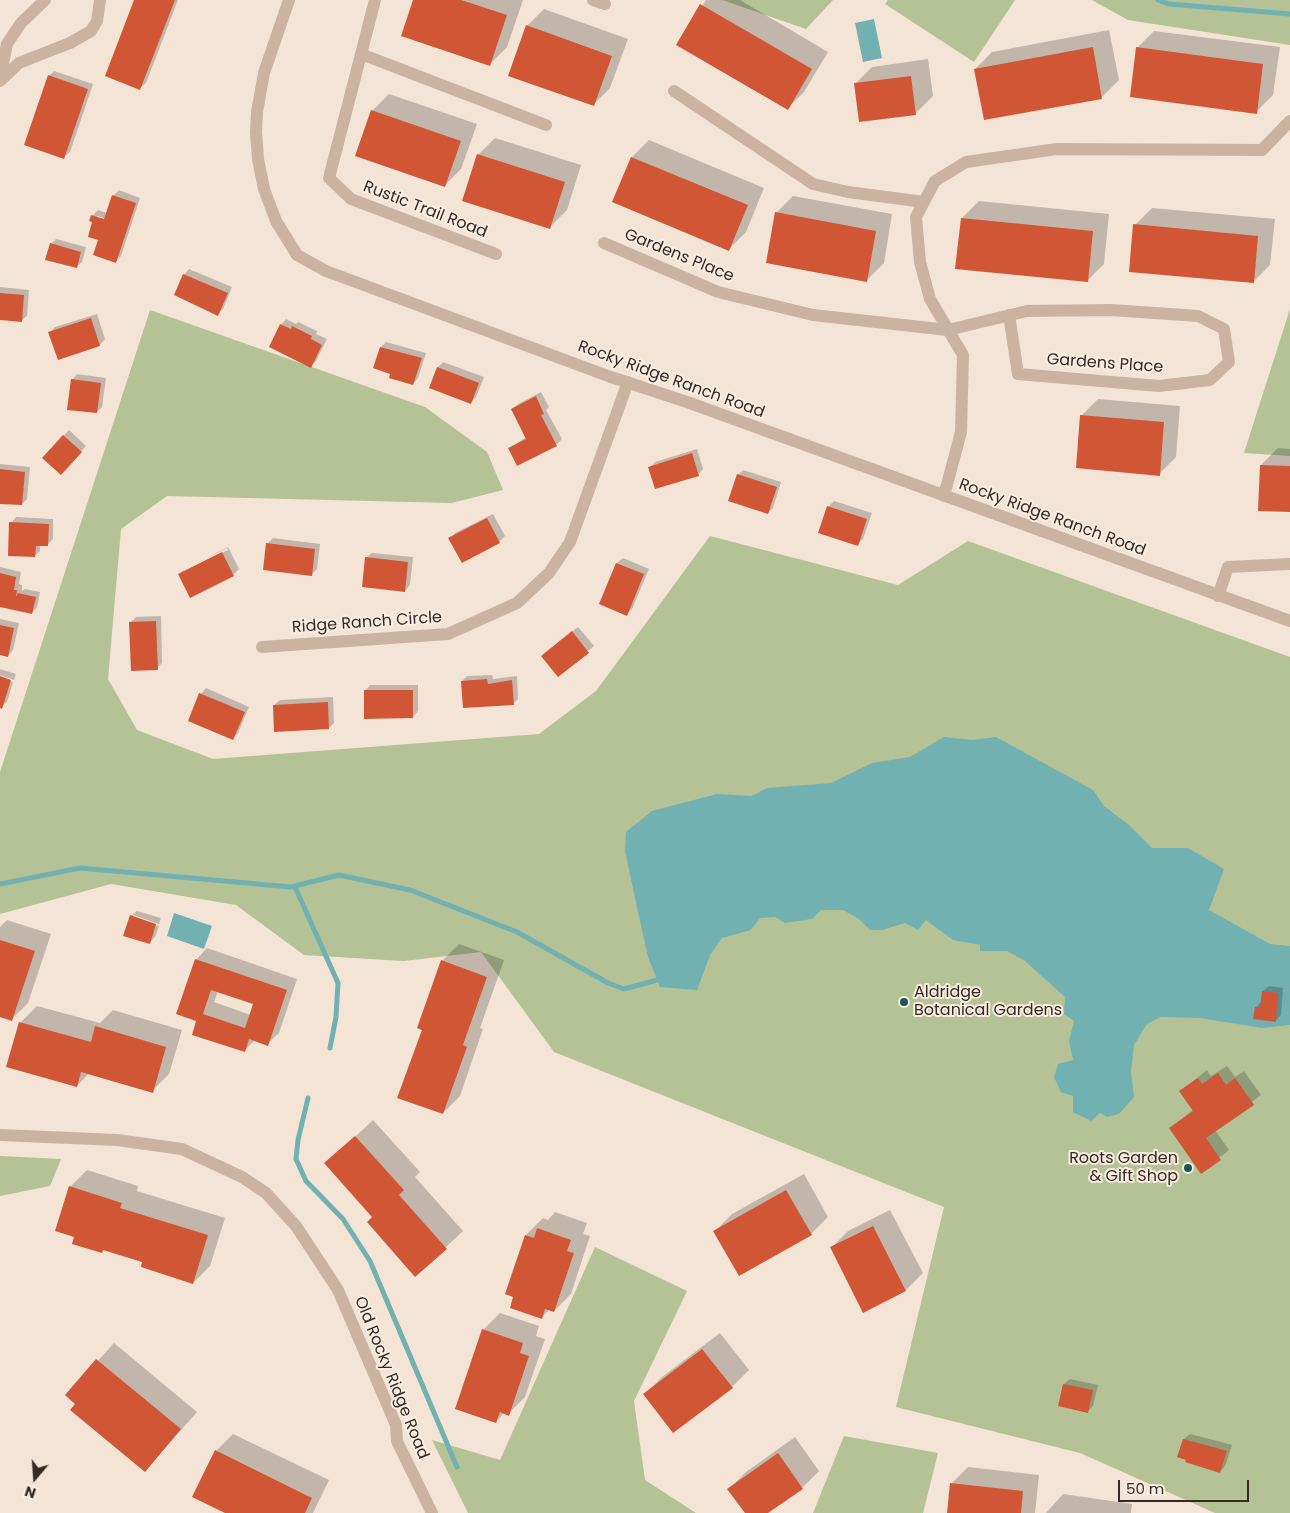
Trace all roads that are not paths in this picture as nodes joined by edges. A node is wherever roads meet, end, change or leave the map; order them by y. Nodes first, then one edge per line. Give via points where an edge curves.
1 (45, 0) edge
2 (100, 0) edge
3 (289, 0) edge
4 (375, 0) edge
5 (361, 54) junction
6 (0, 80) edge
7 (674, 91) dead end
8 (1290, 121) edge
9 (546, 126) dead end
10 (924, 202) junction
11 (604, 243) dead end
12 (496, 254) dead end
13 (1009, 315) junction
14 (948, 330) junction
15 (628, 382) junction
16 (944, 496) junction
17 (1290, 564) edge
18 (1218, 596) junction
19 (1290, 621) edge
20 (262, 647) dead end
21 (0, 1135) edge
22 (432, 1513) edge

1 - 6 street via 21,23 7,44
2 - 6 street via 97,21 90,31 70,43 19,63
3 - 15 street, Rocky Ridge Ranch Road via 264,74 256,112 256,132 264,189 276,221 297,255 326,271
4 - 5 street, Rustic Trail Road
5 - 9 street
5 - 12 street, Rustic Trail Road via 329,178 351,199
7 - 10 street via 813,184
8 - 10 street via 1262,150 1057,149 966,162 935,181
10 - 14 street via 916,217 920,262 930,299
11 - 14 street, Gardens Place via 718,292 813,315
13 - 13 street, Gardens Place via 1018,374 1159,386 1210,380 1229,362 1224,329 1198,316 1111,310 1027,310
13 - 14 street, Gardens Place
14 - 16 street via 963,355 961,432
15 - 16 street, Rocky Ridge Ranch Road
15 - 20 street, Ridge Ranch Circle via 570,542 549,573 517,604 448,634
16 - 18 street, Rocky Ridge Ranch Road
17 - 18 street via 1228,567
18 - 19 street, Rocky Ridge Ranch Road
21 - 22 street, Old Rocky Ridge Road via 117,1140 182,1149 242,1176 266,1193 296,1226 338,1290 396,1425 397,1441

